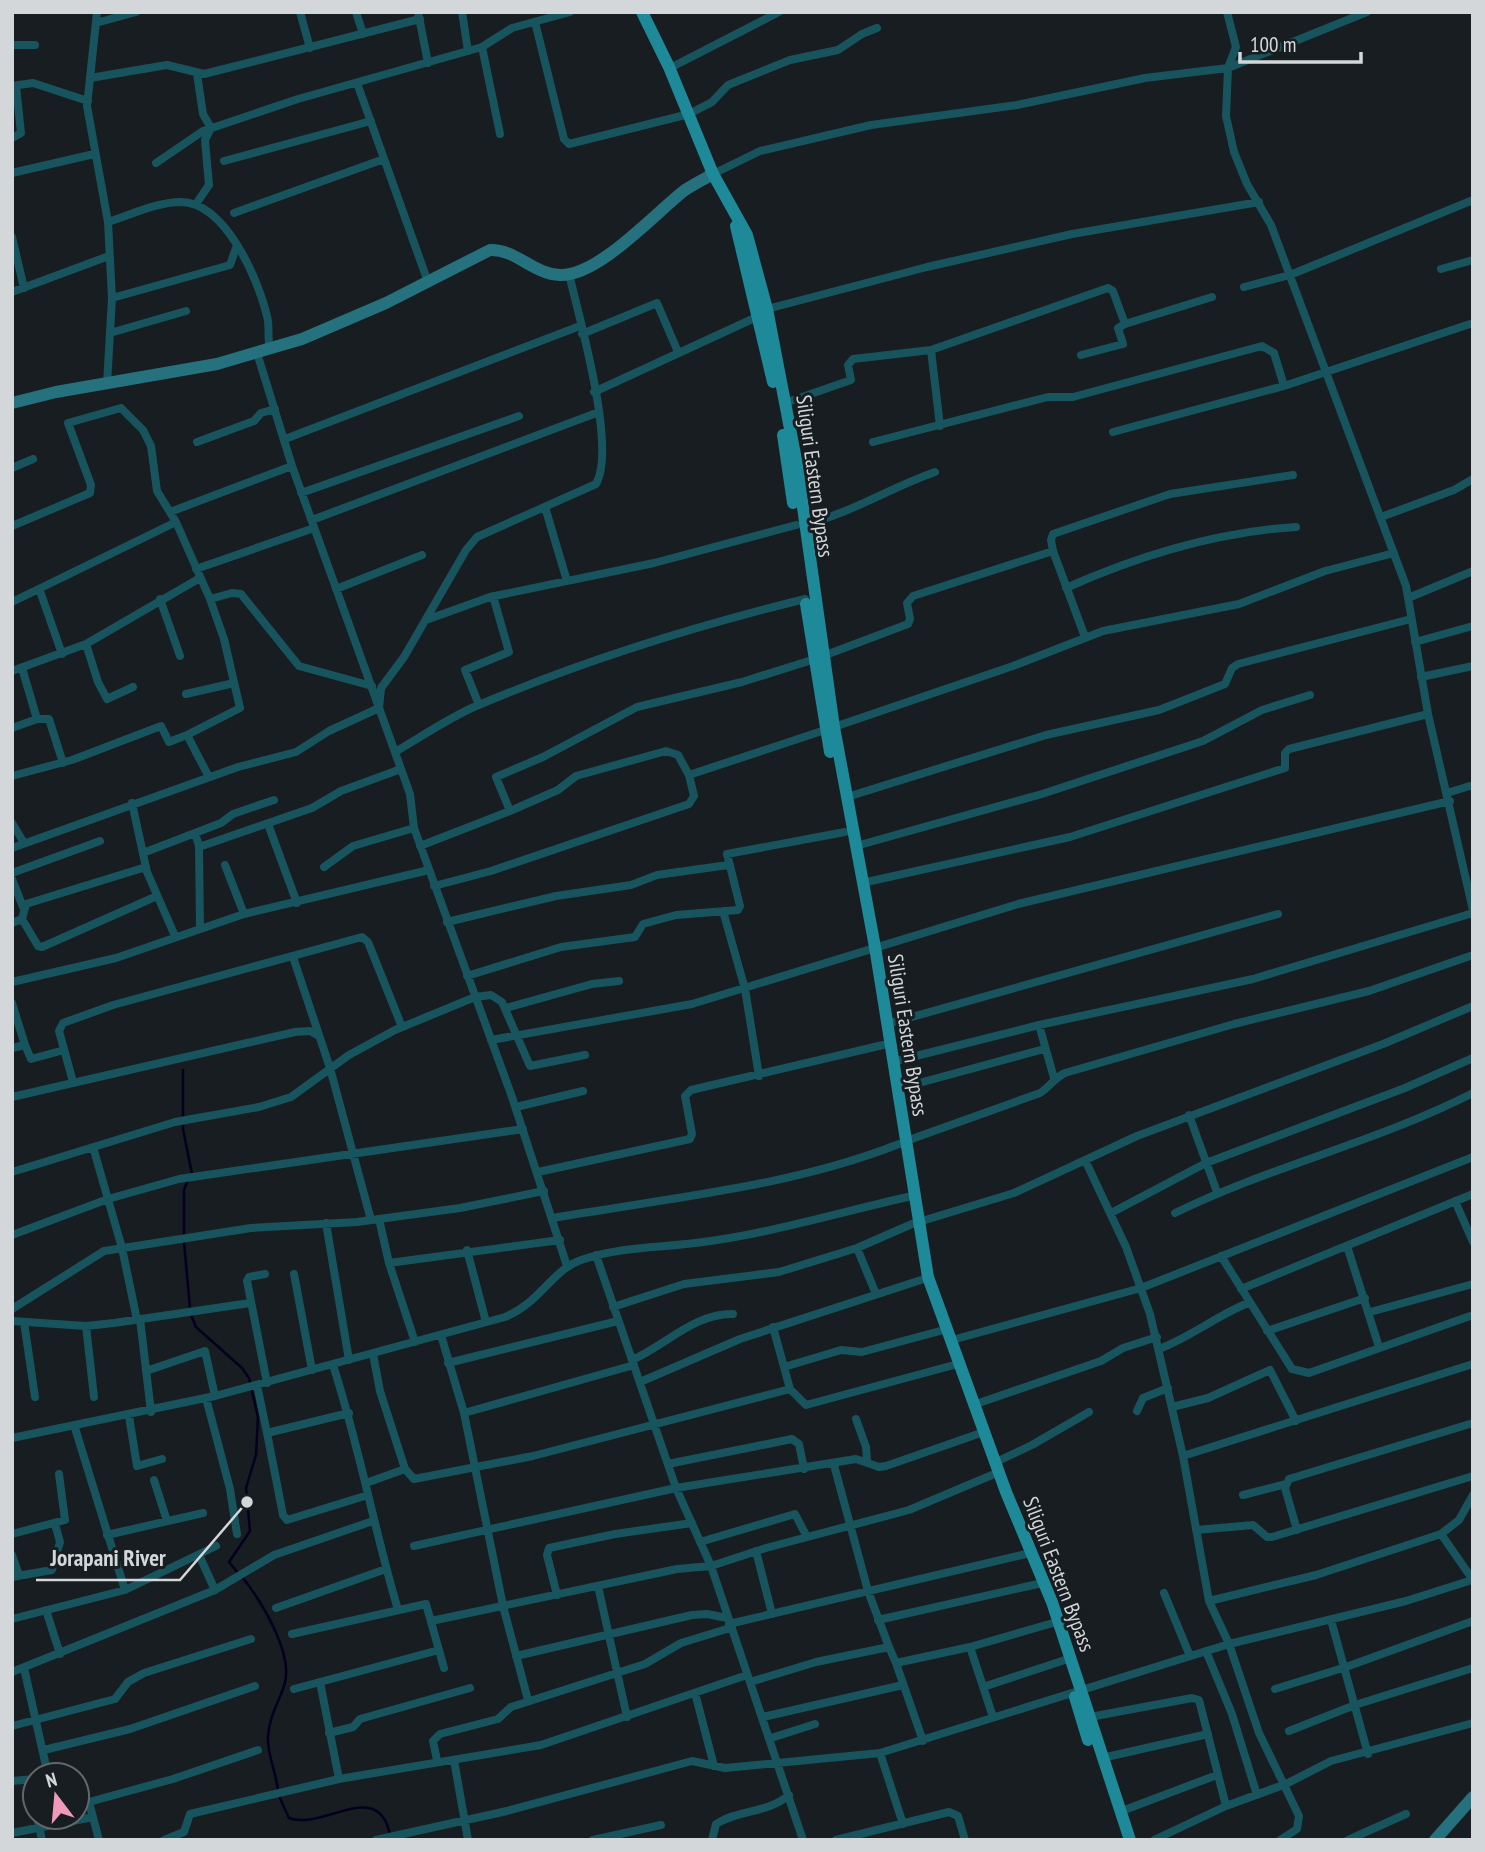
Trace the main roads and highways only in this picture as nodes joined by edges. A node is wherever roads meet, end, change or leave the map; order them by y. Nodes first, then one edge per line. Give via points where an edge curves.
1 (635, 12) edge
2 (642, 12) edge
3 (679, 90) junction
4 (763, 312) junction
5 (800, 525) junction
6 (819, 657) junction
7 (829, 728) junction
8 (871, 948) junction
9 (903, 1142) junction
10 (915, 1223) junction
11 (1078, 1691) junction
12 (1121, 1840) edge
13 (1130, 1840) edge

1 - 3 main road, Siliguri Eastern Bypass via 663,71
2 - 3 main road, Siliguri Eastern Bypass
3 - 4 main road, Siliguri Eastern Bypass via 734,215
4 - 5 main road, Siliguri Eastern Bypass
4 - 5 main road, Siliguri Eastern Bypass via 785,402
5 - 6 main road, Siliguri Eastern Bypass
5 - 6 main road, Siliguri Eastern Bypass via 805,599
6 - 7 main road, Siliguri Eastern Bypass
7 - 8 main road, Siliguri Eastern Bypass via 845,832
7 - 8 main road, Siliguri Eastern Bypass via 847,797
8 - 9 main road, Siliguri Eastern Bypass via 883,1045
8 - 9 main road, Siliguri Eastern Bypass
9 - 10 main road, Siliguri Eastern Bypass
9 - 10 main road, Siliguri Eastern Bypass
10 - 11 main road, Siliguri Eastern Bypass via 928,1277 1048,1590
10 - 11 main road, Siliguri Eastern Bypass via 921,1280
11 - 12 main road, Siliguri Eastern Bypass
11 - 13 main road, Siliguri Eastern Bypass

